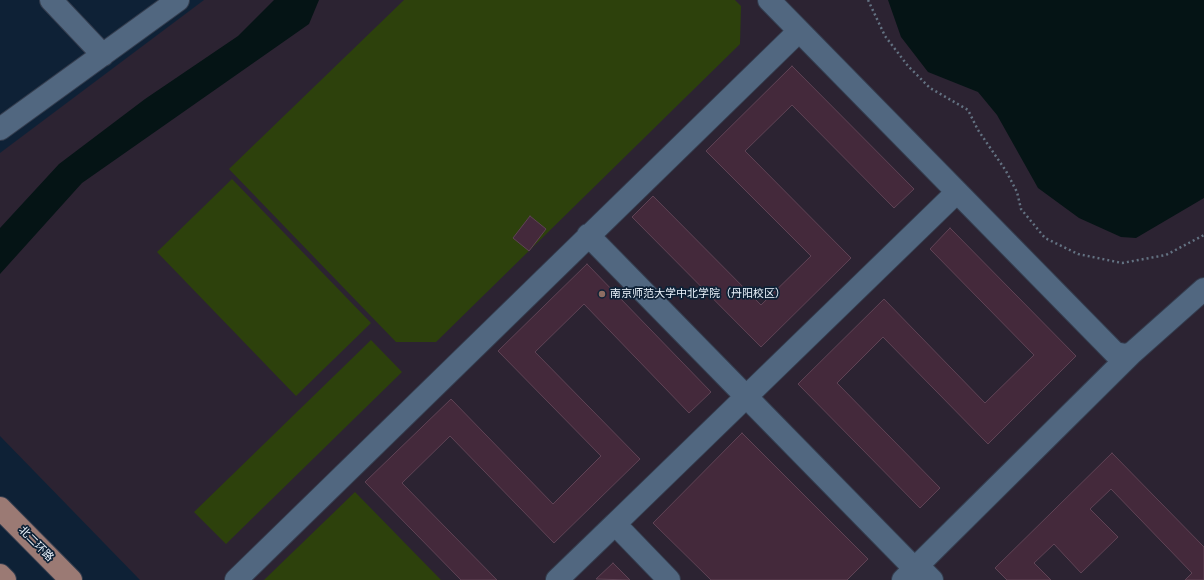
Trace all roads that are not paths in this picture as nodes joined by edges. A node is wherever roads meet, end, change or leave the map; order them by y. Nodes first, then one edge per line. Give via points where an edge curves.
1 (51, 0) edge
2 (178, 0) edge
3 (769, 0) edge
4 (799, 31) junction
5 (103, 55) junction
6 (0, 129) edge
7 (957, 192) junction
8 (588, 235) junction
9 (1204, 289) edge
10 (1132, 353) junction
11 (746, 396) junction
12 (0, 508) edge
13 (615, 524) junction
14 (917, 574) edge
15 (0, 575) edge
16 (5, 580) edge
17 (71, 580) edge
18 (236, 580) edge
19 (557, 580) edge
20 (669, 580) edge

1 - 5 street
2 - 5 street
3 - 4 street
4 - 7 street
4 - 8 street
5 - 6 street
7 - 10 street via 1116,353
7 - 11 street
8 - 11 street
8 - 18 street
9 - 10 street
10 - 14 street
11 - 13 street
11 - 14 street
12 - 17 main road, 北二环路
13 - 19 street
13 - 20 street
15 - 16 main road

